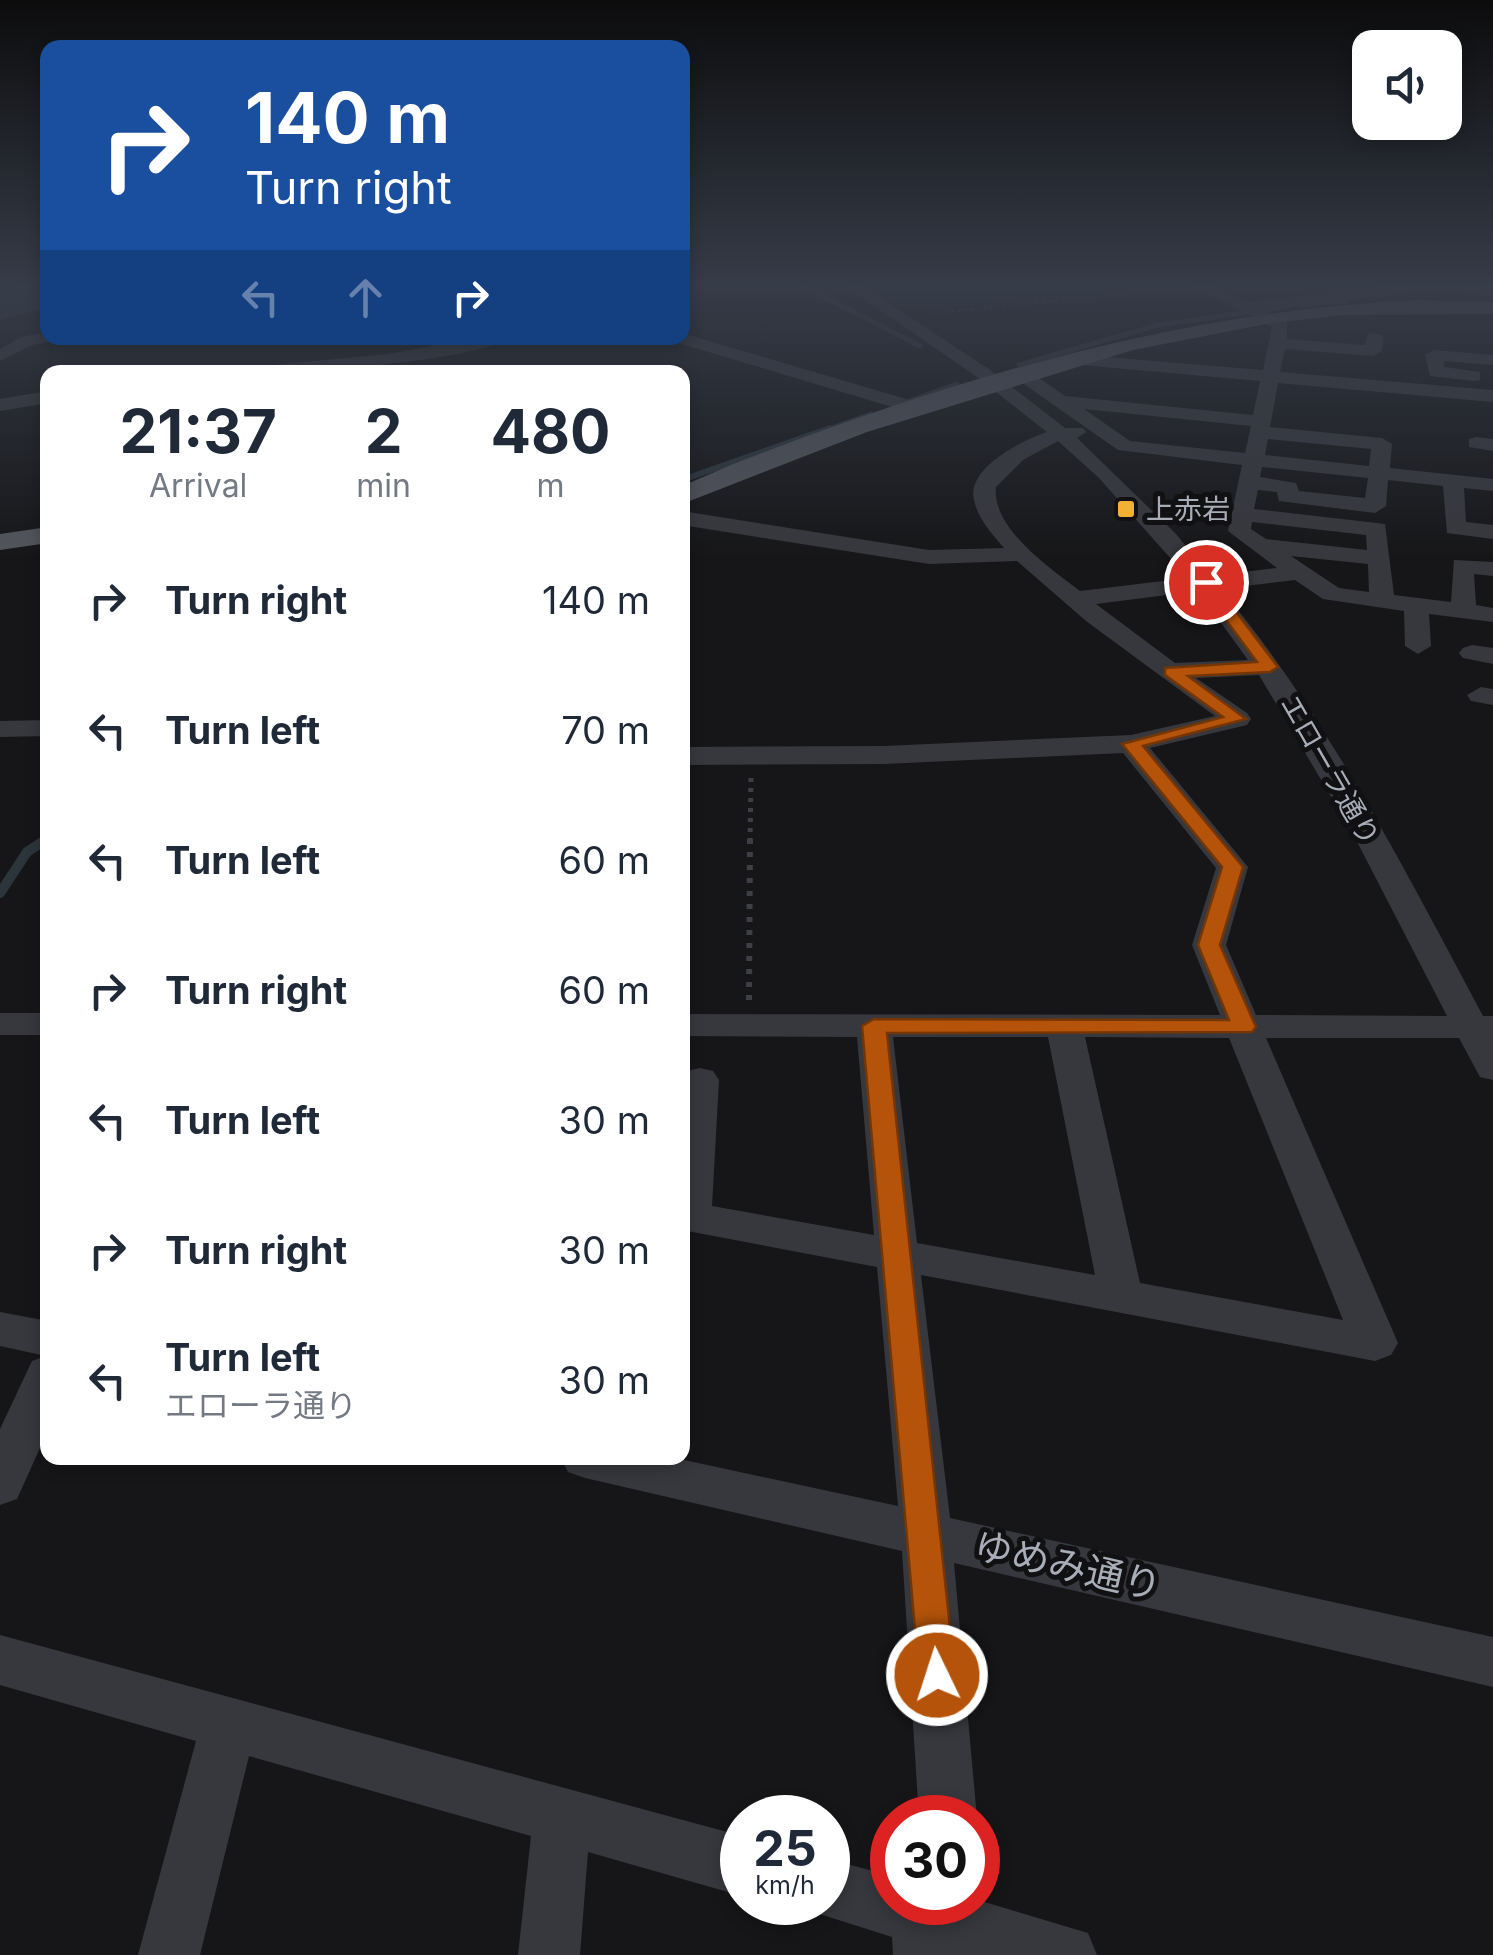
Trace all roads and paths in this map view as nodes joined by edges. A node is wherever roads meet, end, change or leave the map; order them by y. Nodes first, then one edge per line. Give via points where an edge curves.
1 (809, 376) edge
2 (984, 376) edge
3 (1010, 376) edge
4 (1025, 376) edge
5 (1271, 376) edge
6 (1337, 376) edge
7 (992, 382) junction
8 (1375, 386) junction
9 (1493, 396) edge
10 (40, 398) edge
11 (1059, 400) junction
12 (0, 405) edge
13 (916, 408) junction
14 (1265, 413) junction
15 (1102, 430) junction
16 (1060, 434) junction
17 (1420, 456) dead end
18 (1493, 462) edge
19 (1249, 471) junction
20 (1380, 474) junction
21 (1453, 481) junction
22 (1493, 484) edge
23 (690, 492) edge
24 (1241, 514) junction
25 (690, 519) edge
26 (1493, 532) edge
27 (40, 537) edge
28 (0, 542) edge
29 (1258, 546) junction
30 (1023, 554) junction
31 (1378, 558) junction
32 (1493, 569) edge
33 (1299, 572) junction
34 (1206, 582) junction
35 (1078, 599) junction
36 (1382, 601) junction
37 (1416, 605) junction
38 (1464, 611) junction
39 (1493, 615) edge
40 (1418, 646) dead end
41 (1270, 667) junction
42 (1171, 671) junction
43 (40, 728) edge
44 (0, 730) edge
45 (1131, 744) junction
46 (690, 756) edge
47 (752, 756) junction
48 (0, 1024) edge
49 (40, 1024) edge
50 (690, 1025) edge
51 (749, 1026) junction
52 (874, 1026) junction
53 (1064, 1026) junction
54 (1244, 1027) junction
55 (1482, 1027) edge
56 (1493, 1068) edge
57 (700, 1080) dead end
58 (690, 1185) edge
59 (690, 1217) edge
60 (898, 1256) junction
61 (1121, 1296) junction
62 (0, 1328) edge
63 (40, 1337) edge
64 (40, 1392) edge
65 (617, 1465) edge
66 (0, 1484) edge
67 (926, 1532) junction
68 (0, 1660) edge
69 (1493, 1662) edge
70 (229, 1723) junction
71 (946, 1795) edge
72 (562, 1816) junction
73 (720, 1860) edge
74 (943, 1925) edge
75 (169, 1955) edge
76 (549, 1955) edge
77 (1066, 1955) edge

1 - 13 street
2 - 7 street, エローラ通り
3 - 7 main road
4 - 11 street
5 - 14 street
6 - 8 street
7 - 13 main road
7 - 16 street, エローラ通り
8 - 9 street
8 - 14 street via 1374,417
10 - 12 street
11 - 14 street
11 - 15 street
13 - 23 main road
14 - 19 street
14 - 20 street via 1382,444
15 - 16 street
15 - 19 street via 1125,446
16 - 30 street via 1036,439 989,478 983,495 989,518
16 - 34 street, エローラ通り
17 - 18 street
19 - 20 street
19 - 20 street via 1289,487 1287,496 1375,506
19 - 24 street
20 - 21 street
21 - 22 street
21 - 26 street via 1455,528
24 - 29 street via 1239,532
24 - 31 street via 1377,529
25 - 30 street via 929,557
27 - 28 main road
29 - 31 street
29 - 33 street
30 - 35 street
31 - 36 street
32 - 38 street via 1462,566
33 - 34 street
33 - 36 street via 1332,594
34 - 35 street
34 - 41 street, エローラ通り
35 - 42 street
36 - 37 street
37 - 38 street
37 - 40 street
38 - 39 street
41 - 42 street
41 - 55 street, エローラ通り
42 - 45 street via 1237,719
43 - 44 street
45 - 47 street
45 - 54 street via 1232,867 1209,945
46 - 47 street
47 - 51 path
48 - 49 street
50 - 51 street
51 - 52 street
52 - 53 street
52 - 60 street
53 - 54 street
53 - 61 street
54 - 55 street
54 - 61 street via 1376,1343
55 - 56 street, エローラ通り
57 - 58 street
59 - 60 street
60 - 61 street
60 - 67 street
62 - 63 street
64 - 66 street
65 - 67 street, ゆめみ通り
67 - 69 street, ゆめみ通り
67 - 71 street
68 - 70 street
70 - 72 street
70 - 75 street
72 - 73 street
72 - 76 street
74 - 77 street

